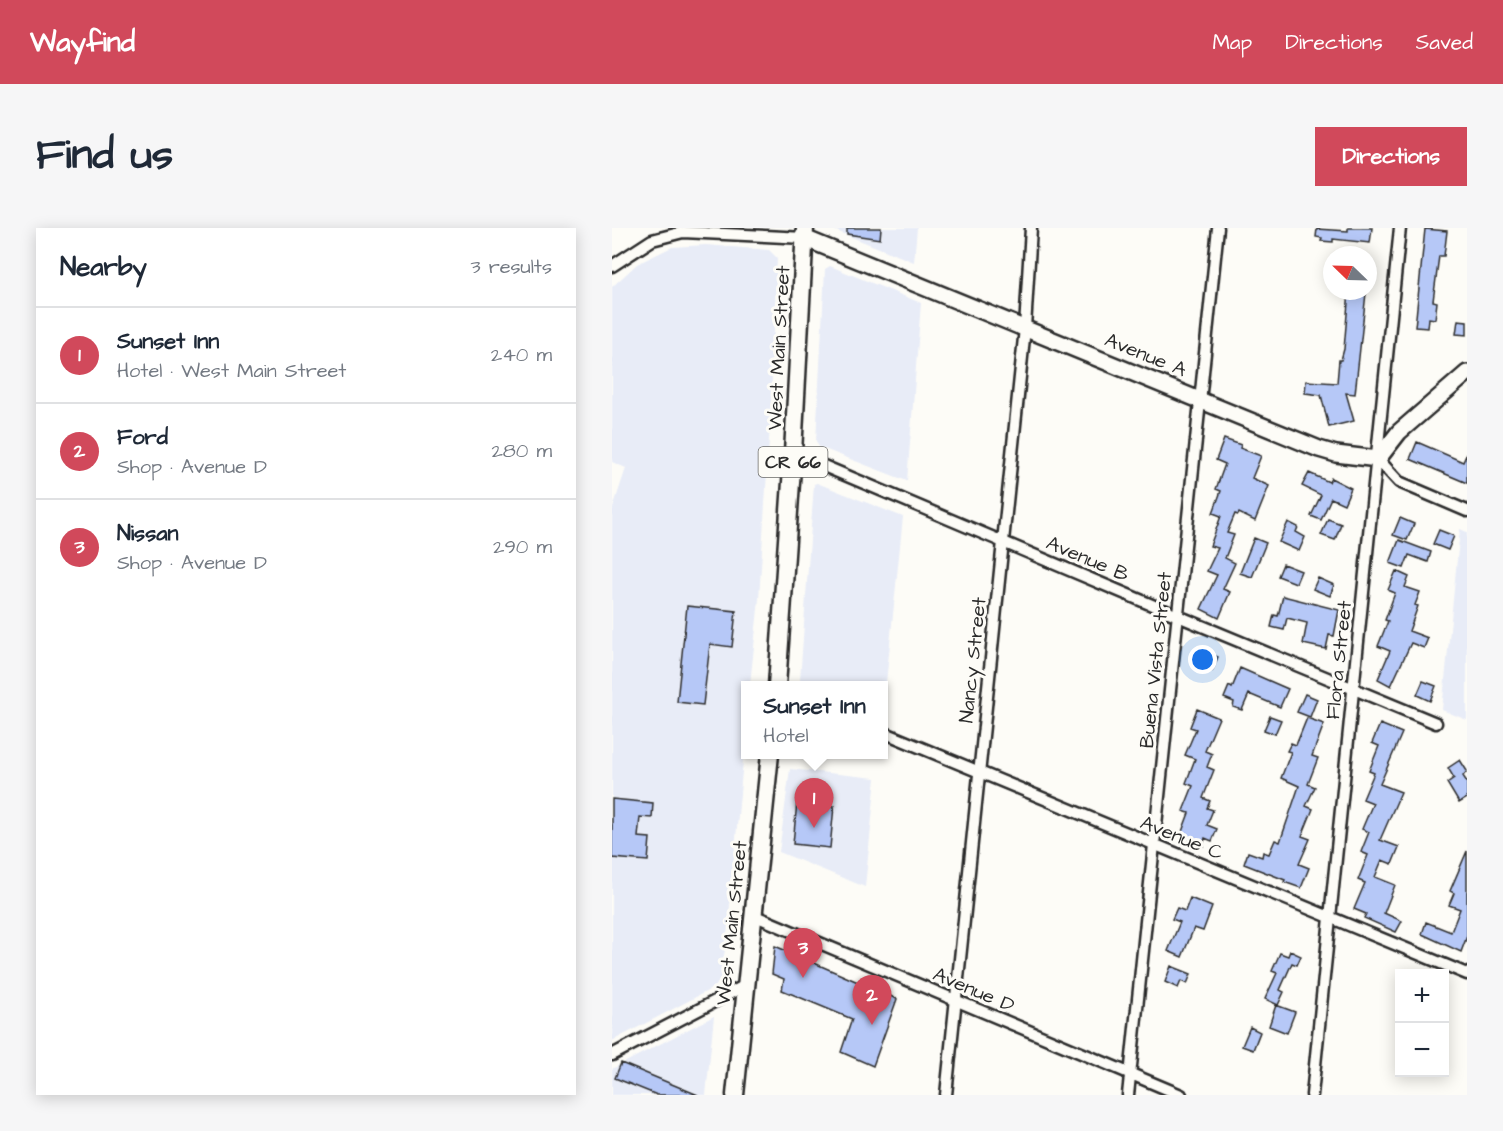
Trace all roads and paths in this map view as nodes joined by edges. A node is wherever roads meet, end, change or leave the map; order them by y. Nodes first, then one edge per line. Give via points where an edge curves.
1 (1031, 228) edge
2 (1218, 228) edge
3 (1400, 228) edge
4 (805, 233) edge
5 (612, 266) edge
6 (1025, 328) junction
7 (1467, 373) edge
8 (1200, 399) junction
9 (793, 453) junction
10 (1378, 459) junction
11 (1467, 511) edge
12 (1003, 541) junction
13 (1178, 616) junction
14 (777, 681) edge
15 (1353, 689) junction
16 (1436, 723) dead end
17 (888, 734) edge
18 (769, 759) edge
19 (979, 771) junction
20 (1155, 845) junction
21 (753, 915) junction
22 (1331, 917) junction
23 (1467, 974) edge
24 (746, 985) junction
25 (956, 1001) junction
26 (612, 1055) edge
27 (1130, 1073) junction
28 (735, 1095) edge
29 (946, 1095) edge
30 (1128, 1095) edge
31 (1181, 1095) edge
32 (1312, 1095) edge

1 - 6 street, Nancy Street
2 - 8 street, Buena Vista Street
3 - 10 street, Flora Street
4 - 5 street via 683,232 652,240
4 - 6 street, Avenue A
4 - 9 main road, West Main Street / CR 66
6 - 8 street, Avenue A
6 - 12 street, Nancy Street
7 - 10 street via 1399,432
8 - 10 street, Avenue A via 1319,449
8 - 13 street, Buena Vista Street
9 - 12 street, Avenue B
9 - 14 main road, West Main Street / CR 66
10 - 11 street via 1399,482
10 - 15 street, Flora Street
12 - 13 street, Avenue B
12 - 19 street, Nancy Street
13 - 15 street, Avenue B
13 - 20 street, Buena Vista Street
15 - 16 street, Avenue B
15 - 22 street, Flora Street
17 - 19 street, Avenue C
18 - 21 main road, West Main Street
19 - 20 street, Avenue C
19 - 25 street, Nancy Street
20 - 22 street, Avenue C
20 - 27 street, Buena Vista Street
21 - 24 main road, West Main Street
21 - 25 street, Avenue D
22 - 23 street, Avenue C
22 - 32 street, Flora Street
24 - 26 street
24 - 28 main road, West Main Street
25 - 27 street, Avenue D
25 - 29 street, Nancy Street
27 - 30 street, Buena Vista Street
27 - 31 street, Avenue D

